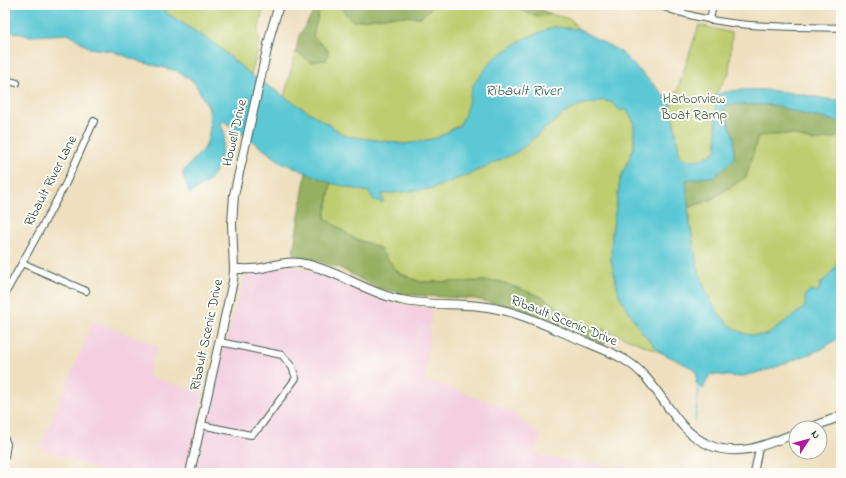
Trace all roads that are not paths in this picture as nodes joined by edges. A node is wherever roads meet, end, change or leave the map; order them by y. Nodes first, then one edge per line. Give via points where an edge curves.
1 (279, 5) edge
2 (658, 5) edge
3 (713, 5) edge
4 (710, 20) junction
5 (841, 28) edge
6 (5, 80) edge
7 (17, 83) dead end
8 (94, 121) dead end
9 (22, 263) junction
10 (234, 269) junction
11 (86, 291) dead end
12 (5, 294) edge
13 (220, 342) junction
14 (841, 416) edge
15 (828, 421) edge
16 (201, 425) junction
17 (788, 437) edge
18 (5, 439) edge
19 (759, 448) junction
20 (5, 457) edge
21 (190, 473) edge
22 (754, 473) edge

1 - 10 street, Howell Drive via 234,195
2 - 4 street via 698,19
3 - 4 street
4 - 5 street via 735,25
6 - 7 street
8 - 9 street, Ribault River Lane via 66,184
9 - 11 street
9 - 12 street, Ribault River Lane
10 - 13 street, Ribault Scenic Drive
10 - 19 street, Ribault Scenic Drive via 262,268 292,262 305,264 322,268 367,290 402,300 480,306 529,318 634,365 649,380 684,428 709,445 731,451
13 - 16 street, Ribault Scenic Drive
13 - 16 street via 282,355 292,367 296,378 251,435
14 - 15 street
16 - 21 street, Ribault Scenic Drive
17 - 19 street, Ribault Scenic Drive
18 - 20 street
19 - 22 street

